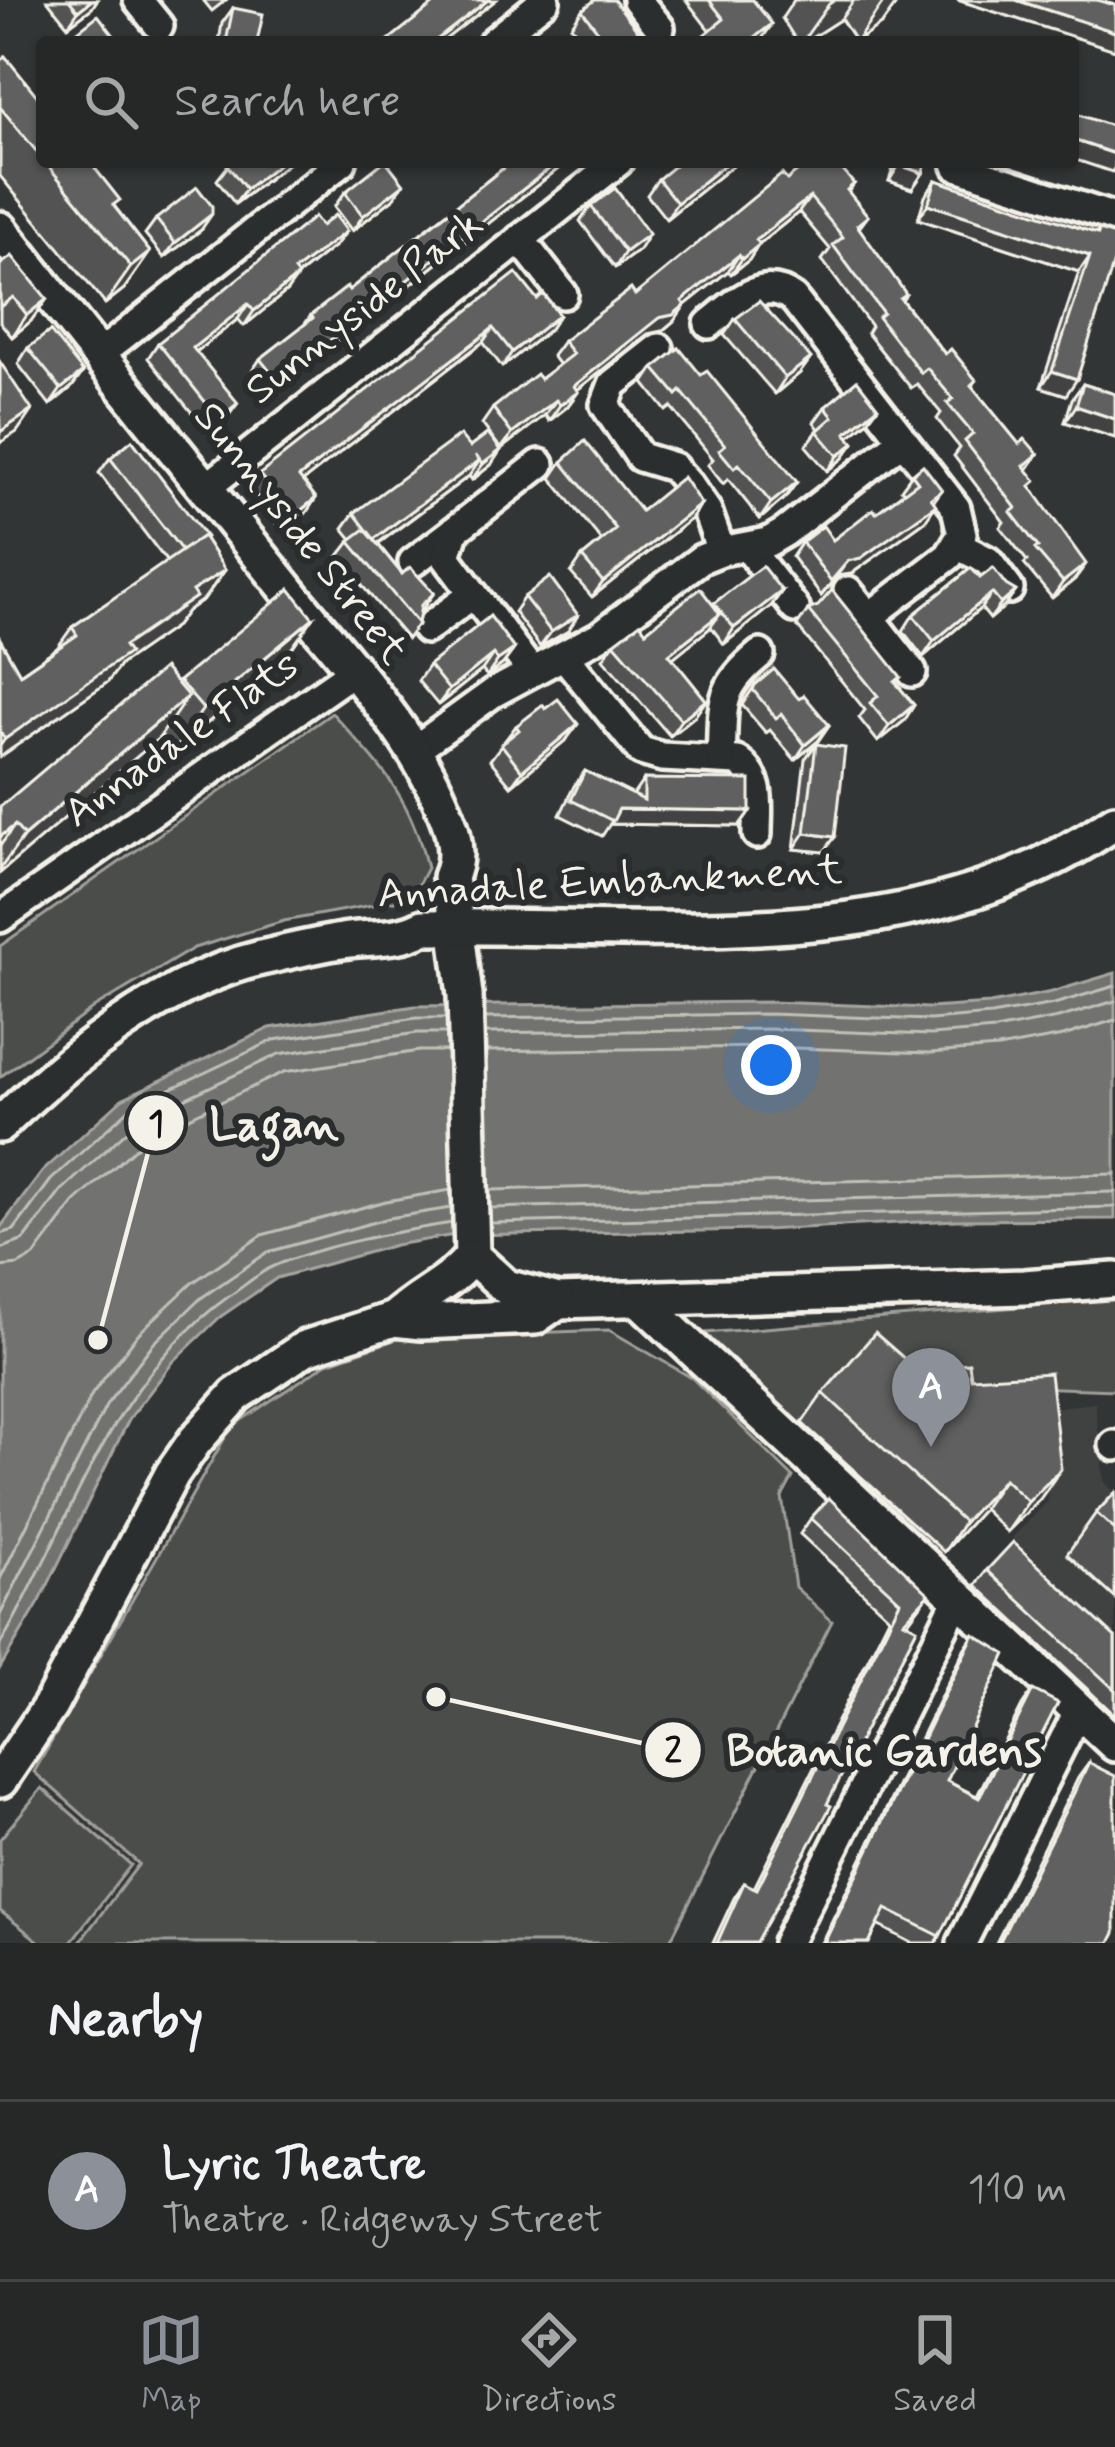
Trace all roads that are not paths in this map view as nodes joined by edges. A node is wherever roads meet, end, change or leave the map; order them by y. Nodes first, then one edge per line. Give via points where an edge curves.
1 (138, 0) edge
2 (545, 0) edge
3 (637, 0) edge
4 (159, 26) dead end
5 (660, 28) dead end
6 (500, 36) edge
7 (334, 168) edge
8 (610, 168) edge
9 (963, 168) edge
10 (1115, 218) edge
11 (2, 236) edge
12 (520, 239) junction
13 (563, 294) dead end
14 (709, 324) dead end
15 (658, 348) dead end
16 (100, 354) junction
17 (903, 440) junction
18 (540, 464) dead end
19 (206, 488) junction
20 (454, 531) junction
21 (957, 545) junction
22 (735, 550) junction
23 (412, 562) edge
24 (1010, 589) edge
25 (848, 591) dead end
26 (472, 595) junction
27 (795, 608) dead end
28 (869, 617) junction
29 (426, 629) dead end
30 (760, 654) dead end
31 (565, 657) junction
32 (531, 671) junction
33 (352, 672) junction
34 (912, 673) dead end
35 (413, 751) junction
36 (721, 759) junction
37 (1115, 822) edge
38 (757, 834) dead end
39 (456, 865) junction
40 (0, 918) edge
41 (455, 926) junction
42 (514, 928) junction
43 (406, 936) junction
44 (465, 986) junction
45 (0, 1125) edge
46 (471, 1249) junction
47 (1115, 1280) edge
48 (639, 1299) junction
49 (558, 1301) junction
50 (394, 1319) junction
51 (958, 1598) junction
52 (1079, 1711) junction
53 (1115, 1744) edge
54 (0, 1780) edge
55 (788, 1943) edge
56 (962, 1943) edge

1 - 4 street
2 - 6 street
3 - 5 street
7 - 16 street
8 - 12 street, Sunnyside Park
9 - 10 street
11 - 16 street, Sunnyside Street
12 - 13 street, Sunnyside Park
12 - 19 street, Sunnyside Park
14 - 17 street via 756,291 785,291
15 - 22 street via 613,384 605,405 640,457 673,467
16 - 19 street, Sunnyside Street
17 - 21 street via 956,508
17 - 22 street via 785,532
18 - 20 street
19 - 33 street, Sunnyside Street
20 - 23 street
20 - 26 street via 446,557
21 - 24 street via 988,561
21 - 28 street
22 - 27 street
22 - 31 street via 676,576
25 - 28 street
26 - 29 street
26 - 32 street
28 - 34 street
30 - 36 street via 725,692
31 - 32 street
31 - 36 street via 641,751
32 - 35 street
33 - 35 street, Sunnyside Street
33 - 40 street, Annadale Flats
35 - 39 street, Sunnyside Street via 454,839
36 - 38 street via 738,761 755,778
37 - 42 street, Annadale Embankment via 1030,870 891,912 807,925
39 - 41 street, Sunnyside Street
39 - 42 street via 475,897
41 - 42 street, Annadale Embankment
41 - 43 street, Annadale Embankment
41 - 44 street, Sunnyside Street
42 - 44 street via 480,951
43 - 44 street via 432,950
43 - 45 street, Annadale Embankment via 254,959 200,981 119,1025
44 - 46 street, Sunnyside Street
46 - 49 street via 506,1287
46 - 50 street via 448,1282
47 - 48 street
48 - 49 street
48 - 51 street
49 - 50 street via 535,1317
50 - 54 street via 276,1364 195,1441 50,1706
51 - 52 street
51 - 55 street
52 - 53 street
52 - 56 street

